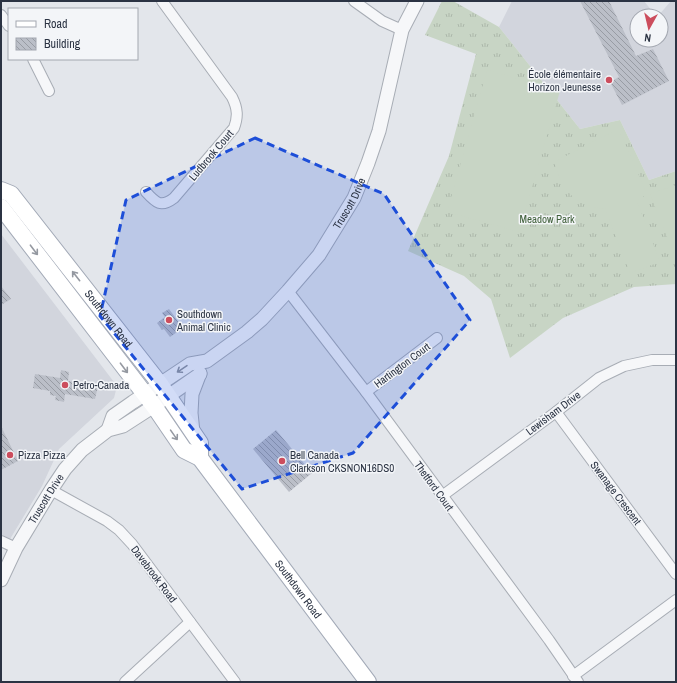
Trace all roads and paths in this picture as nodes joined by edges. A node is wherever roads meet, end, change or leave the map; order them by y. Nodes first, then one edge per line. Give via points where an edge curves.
1 (163, 1) edge
2 (354, 1) edge
3 (417, 1) edge
4 (1, 15) edge
5 (8, 25) edge
6 (402, 30) junction
7 (34, 60) edge
8 (50, 91) dead end
9 (1, 190) edge
10 (146, 192) dead end
11 (1, 207) edge
12 (288, 291) junction
13 (437, 338) dead end
14 (676, 360) edge
15 (207, 361) junction
16 (200, 374) junction
17 (164, 390) junction
18 (366, 392) junction
19 (149, 400) junction
20 (556, 412) junction
21 (193, 432) junction
22 (200, 458) junction
23 (51, 490) junction
24 (442, 496) junction
25 (1, 541) edge
26 (16, 548) junction
27 (676, 574) edge
28 (1, 580) edge
29 (676, 600) edge
30 (190, 622) junction
31 (575, 679) edge
32 (126, 682) edge
33 (235, 682) edge
34 (368, 682) edge

1 - 10 street, Ludbrook Court via 232,97 237,106 237,119 234,128 174,198 162,204 154,201
2 - 6 street via 382,21
3 - 6 street, Truscott Drive
4 - 5 street
6 - 12 street, Truscott Drive via 379,131 354,198 319,255
7 - 8 street
17 -> 9 main road, Southdown Road via 11,194
11 -> 19 main road, Southdown Road
12 - 15 street, Truscott Drive via 247,332
12 - 18 street, Thetford Court
13 - 18 street, Hartington Court
14 - 20 street, Lewisham Drive via 652,360 624,366 599,378
15 - 16 street, Truscott Drive
15 -> 17 street, Truscott Drive via 190,364
16 - 17 street, Truscott Drive
16 - 21 street via 192,394
17 - 19 street, Truscott Drive
17 - 21 main road, Southdown Road
18 - 24 street, Thetford Court
19 -> 22 main road, Southdown Road via 184,450
19 - 23 street, Truscott Drive via 122,426 108,430 82,450
20 - 24 street, Lewisham Drive
20 - 27 street, Swanage Crescent
21 - 22 main road, Southdown Road via 200,443
22 - 34 main road, Southdown Road
23 - 26 street, Truscott Drive
23 - 30 street, Davebrook Road via 96,514 119,530
24 - 31 street, Thetford Court
25 - 26 street
26 - 28 street, Truscott Drive
29 - 31 street
30 - 32 street
30 - 33 street, Davebrook Road

